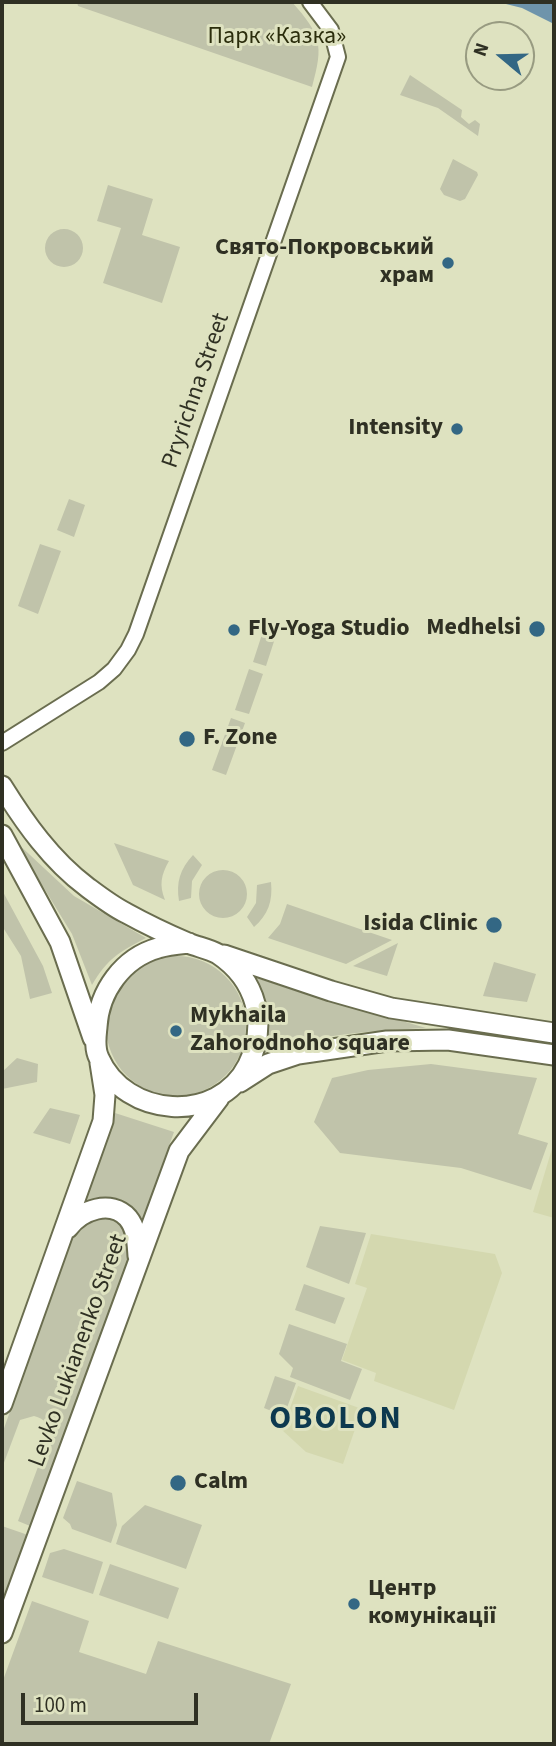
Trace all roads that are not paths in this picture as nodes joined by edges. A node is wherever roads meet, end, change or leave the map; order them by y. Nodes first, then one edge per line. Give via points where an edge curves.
1 (310, 2) edge
2 (2, 743) edge
3 (2, 786) edge
4 (2, 835) edge
5 (189, 943) junction
6 (216, 953) junction
7 (554, 1033) edge
8 (97, 1053) junction
9 (554, 1055) edge
10 (227, 1091) junction
11 (64, 1233) junction
12 (139, 1261) junction
13 (2, 1404) edge
14 (7, 1613) edge
15 (2, 1633) edge

1 - 2 street, Pryrichna Street via 331,30 338,57 135,634 114,669 99,682
3 - 5 main road via 36,836 85,886 123,912
4 - 8 main road via 60,942
5 - 6 main road
5 - 8 main road via 146,953 117,975 97,1020
6 - 7 main road via 391,1008
6 - 10 main road via 246,981 256,1003 259,1028 245,1070
8 - 10 main road via 116,1081 136,1097 158,1106 199,1106
8 - 11 main road via 105,1095 103,1121
9 - 10 main road via 448,1040 387,1041 298,1054 268,1064
10 - 12 main road, Levko Lukianenko Street via 179,1151
11 - 12 main road via 82,1214 99,1208 119,1212 134,1228
11 - 13 main road
12 - 14 main road, Levko Lukianenko Street
14 - 15 main road, Levko Lukianenko Street

